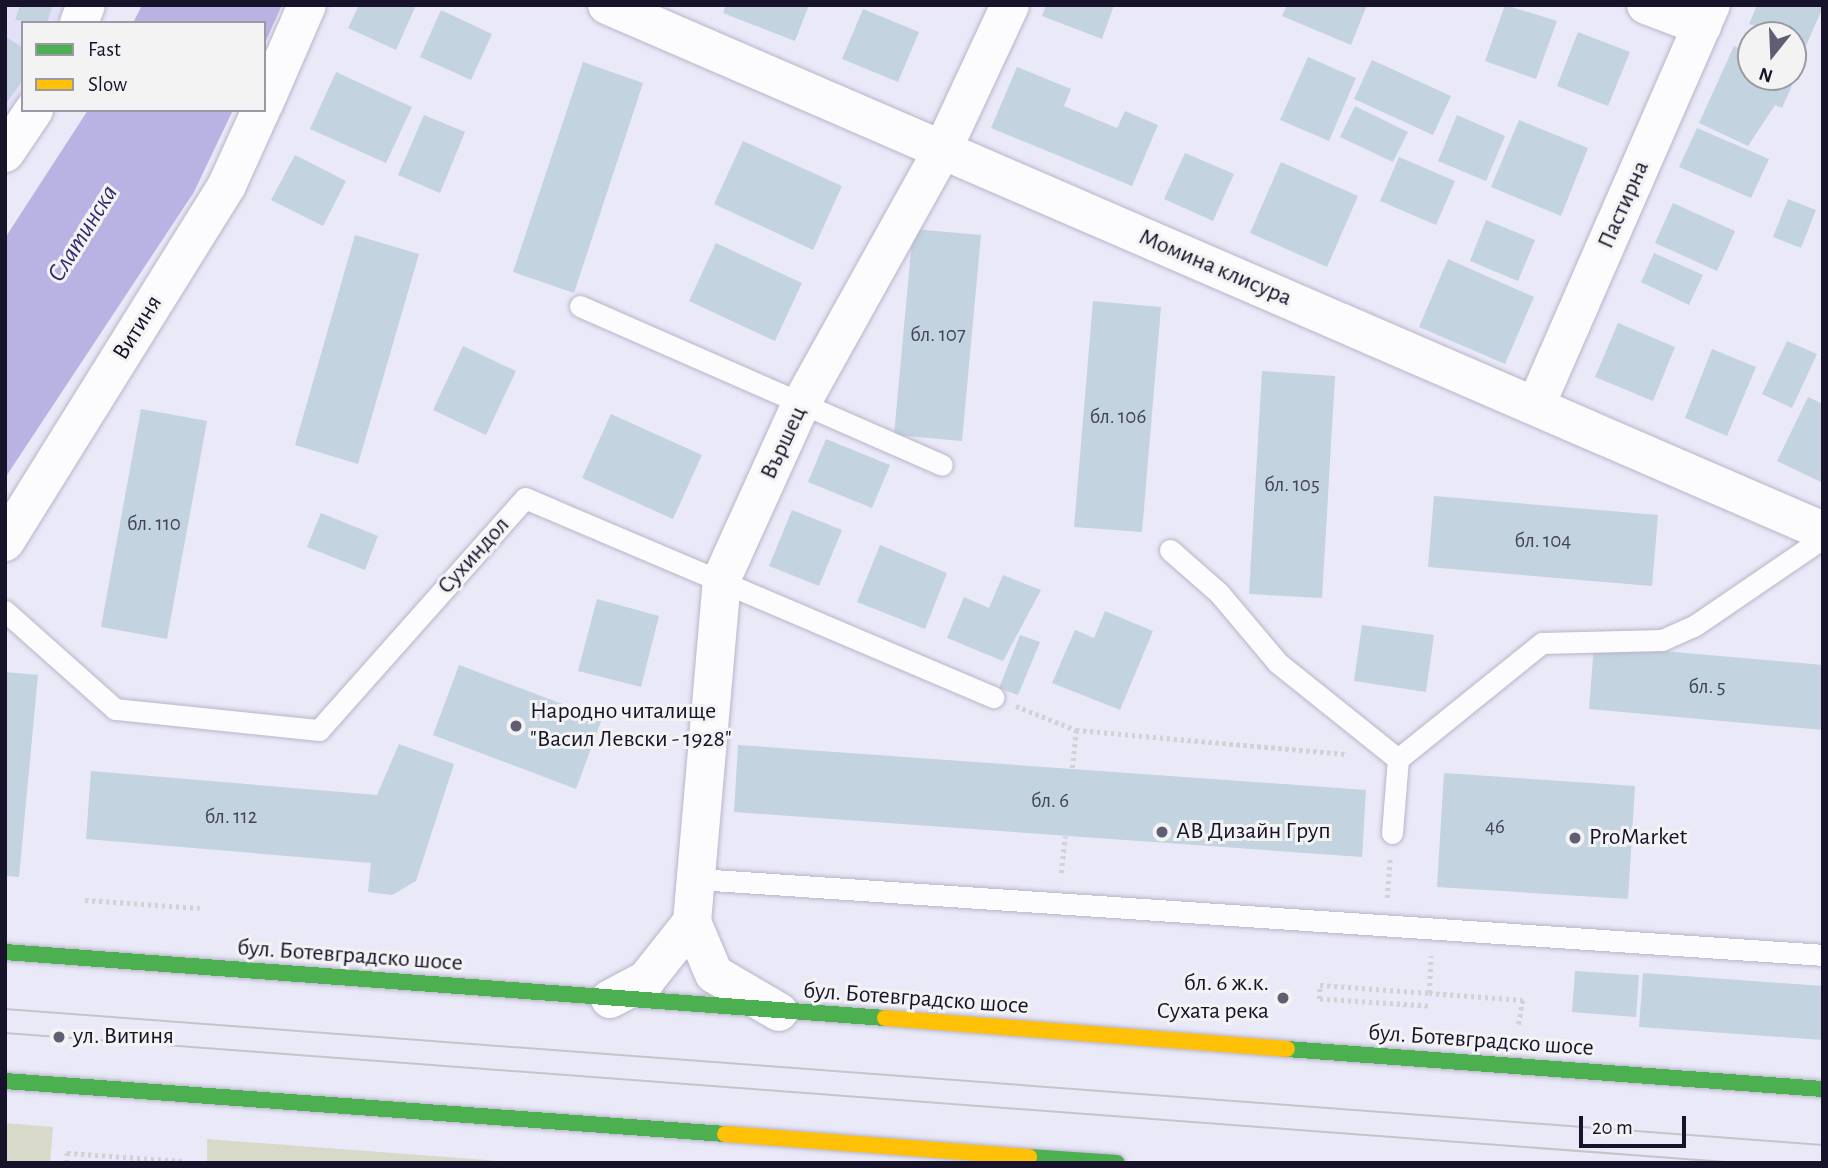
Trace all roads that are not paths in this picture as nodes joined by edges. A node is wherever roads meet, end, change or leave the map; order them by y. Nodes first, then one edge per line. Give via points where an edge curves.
1 (307, 5) edge
2 (607, 5) edge
3 (1010, 5) edge
4 (1646, 5) edge
5 (1707, 16) edge
6 (266, 99) edge
7 (33, 112) edge
8 (260, 112) edge
9 (942, 151) junction
10 (5, 153) edge
11 (580, 306) dead end
12 (801, 404) junction
13 (1536, 405) junction
14 (942, 465) dead end
15 (1823, 531) edge
16 (1823, 538) edge
17 (5, 542) edge
18 (1170, 550) dead end
19 (722, 578) junction
20 (5, 611) edge
21 (993, 696) road end
22 (1398, 759) junction
23 (1392, 833) road end
24 (698, 879) junction
25 (692, 922) junction
26 (5, 951) edge
27 (1823, 955) edge
28 (610, 999) junction
29 (779, 1012) junction
30 (5, 1081) edge
31 (1823, 1089) edge
32 (1117, 1163) edge

1 - 6 street
2 - 9 street, Момина клисура
3 - 9 street, Вършец
4 - 5 street
5 - 13 street, Пастирна
7 - 10 street
8 - 17 street, Витиня via 227,185
9 - 12 street, Вършец
9 - 13 street, Момина клисура
11 - 12 lane
12 - 14 lane
12 - 19 street, Вършец
13 - 15 street, Момина клисура
16 - 22 lane via 1694,626 1662,640 1542,643
18 - 22 lane via 1219,593 1279,663
19 - 20 lane, Сухиндол via 524,498 319,730 115,709
19 - 21 lane, Сухиндол
19 - 24 street, Вършец
22 - 23 lane
24 - 25 street, Вършец
24 - 27 lane
25 - 28 street via 646,980
25 - 29 street via 714,974
26 - 28 main road, бул. Ботевградско шосе
28 - 29 main road, бул. Ботевградско шосе
29 - 31 main road, бул. Ботевградско шосе
30 - 32 main road

